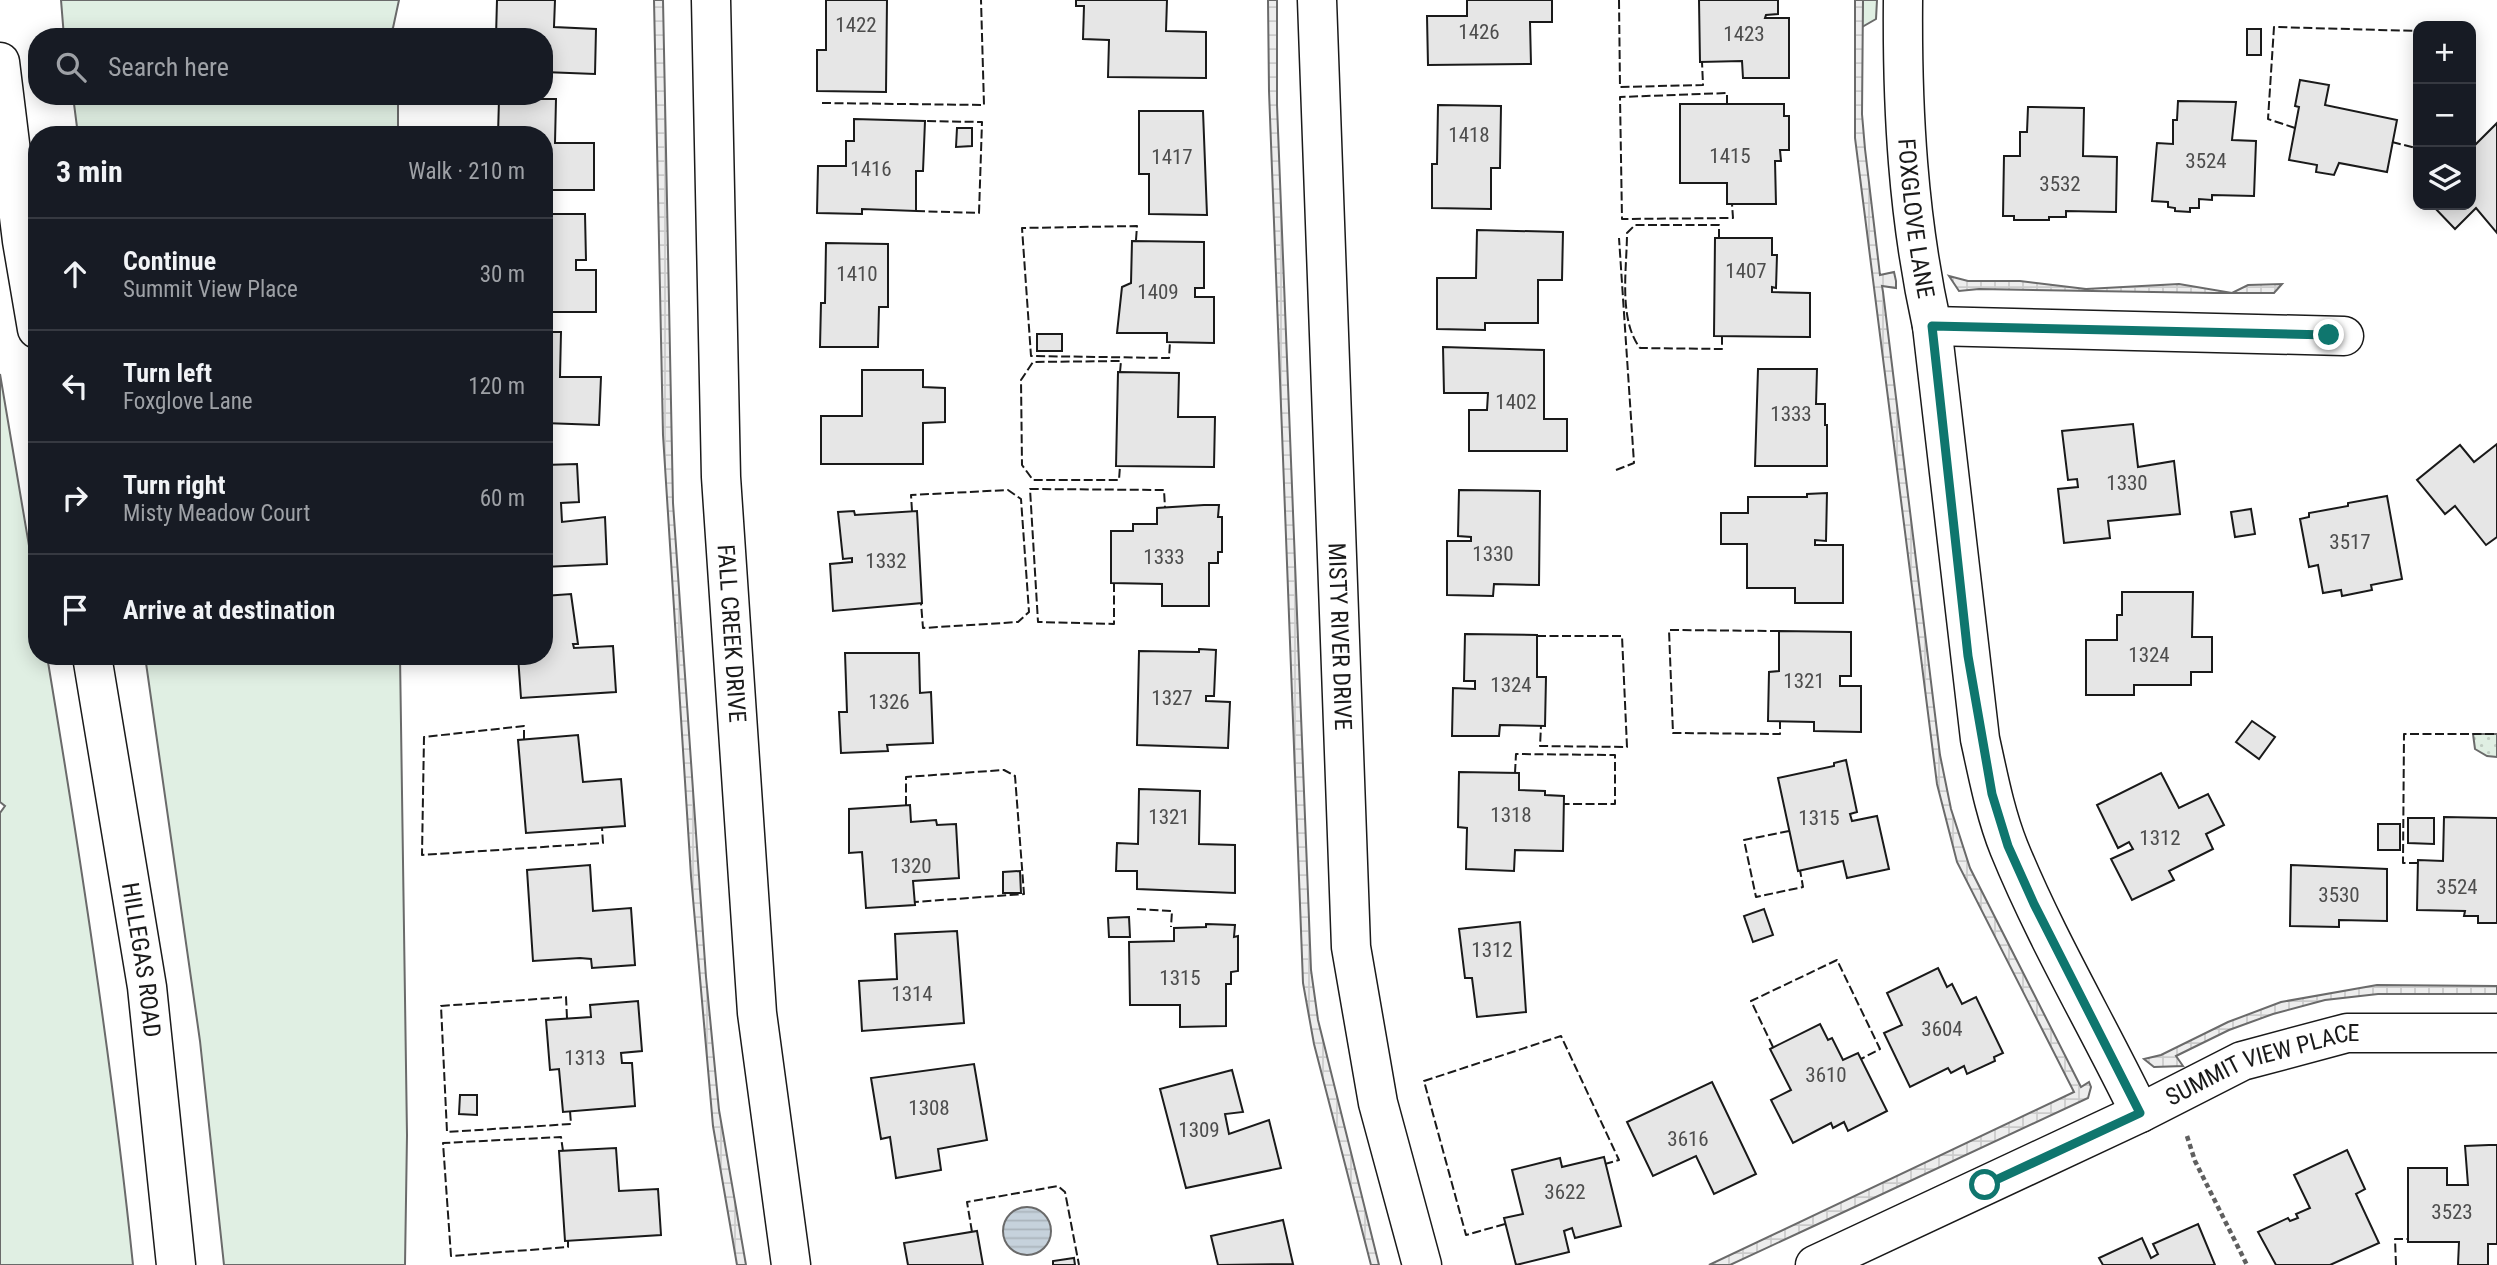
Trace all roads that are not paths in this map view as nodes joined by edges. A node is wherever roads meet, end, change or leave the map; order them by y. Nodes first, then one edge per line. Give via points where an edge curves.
1 (711, 0) edge
2 (1317, 0) edge
3 (1903, 0) edge
4 (0, 62) edge
5 (28, 277) edge
6 (1932, 326) junction
7 (2344, 336) dead end
8 (93, 665) edge
9 (2497, 1033) edge
10 (2140, 1113) junction
11 (176, 1265) edge
12 (791, 1265) edge
13 (1422, 1265) edge
14 (1815, 1265) edge

1 - 12 street, FALL CREEK DRIVE via 721,477 757,1023
2 - 13 street, MISTY RIVER DRIVE via 1350,947 1381,1116
3 - 6 street, FOXGLOVE LANE via 1906,163
4 - 5 street
6 - 7 street
6 - 10 street, FOXGLOVE LANE via 1968,656 1992,794 2008,846 2034,904
8 - 11 street, HILLEGAS ROAD via 147,987
9 - 10 street, SUMMIT VIEW PLACE via 2347,1032 2242,1061
10 - 14 street, SUMMIT VIEW PLACE

